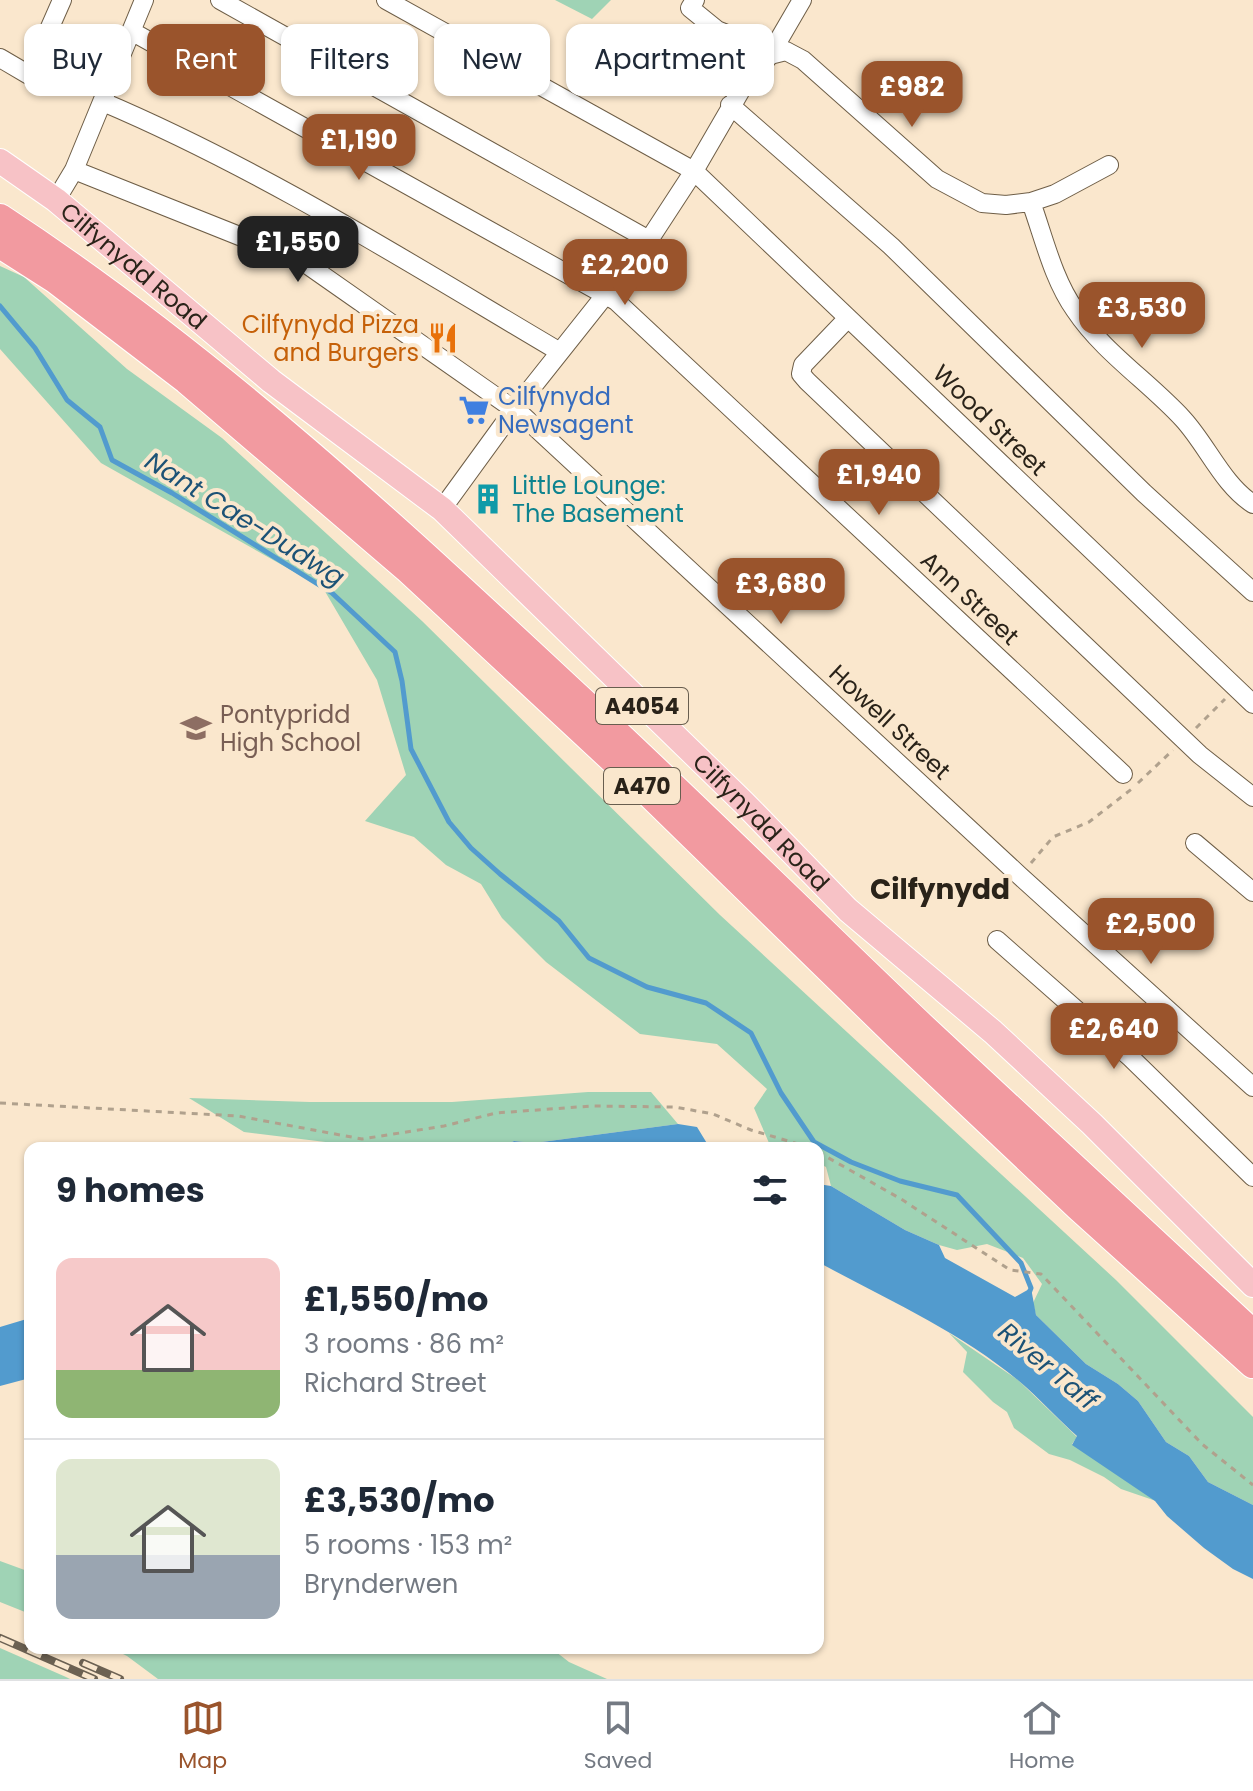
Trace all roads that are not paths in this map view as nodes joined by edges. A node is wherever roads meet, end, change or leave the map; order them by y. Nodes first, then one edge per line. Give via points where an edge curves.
1 (62, 0) edge
2 (144, 0) edge
3 (220, 0) edge
4 (386, 0) edge
5 (695, 0) edge
6 (802, 0) edge
7 (710, 24) edge
8 (131, 31) joint
9 (774, 47) edge
10 (774, 57) edge
11 (0, 58) edge
12 (105, 96) edge
13 (737, 96) edge
14 (103, 102) junction
15 (730, 105) junction
16 (0, 161) edge
17 (1109, 165) dead end
18 (74, 170) junction
19 (694, 171) junction
20 (56, 200) junction
21 (1031, 202) junction
22 (0, 218) edge
23 (649, 240) junction
24 (0, 244) edge
25 (607, 295) junction
26 (848, 318) junction
27 (560, 352) junction
28 (514, 410) junction
29 (1253, 504) edge
30 (442, 509) junction
31 (1253, 592) edge
32 (1250, 696) edge
33 (1123, 774) dead end
34 (1253, 797) edge
35 (1195, 843) dead end
36 (1253, 892) edge
37 (997, 940) dead end
38 (1250, 1078) edge
39 (1253, 1177) edge
40 (1253, 1285) edge
41 (1253, 1334) edge
42 (1253, 1364) edge

1 - 11 street via 29,75
2 - 8 street
3 - 23 street
4 - 19 street, Wood Street
5 - 7 street via 690,8
6 - 9 street
8 - 25 street, Ann Street
10 - 21 street via 786,51 803,60 937,179 959,192 982,203
12 - 14 street
13 - 15 street
14 - 18 street
14 - 27 street via 161,127 354,230
15 - 19 street
15 - 31 street via 901,255
16 - 20 main road, Cilfynydd Road / A4054
17 - 21 street
18 - 20 street
18 - 28 street, Howell Street via 302,261
19 - 23 street
19 - 26 street, Wood Street
20 - 30 main road, Cilfynydd Road / A4054 via 271,381
21 - 29 street via 1074,310 1184,420
22 - 41 highway, A470 via 194,357 419,549
23 - 25 street
24 - 42 highway, A470 via 55,279 187,380 407,568 1067,1195
25 - 27 street
25 - 33 street, Ann Street
26 - 32 street, Wood Street
26 - 34 street via 803,365 801,374 1200,755
27 - 28 street
28 - 30 street
28 - 38 street, Howell Street via 1020,876
30 - 40 main road, Cilfynydd Road / A4054 via 848,910 993,1032
35 - 36 street
37 - 39 street via 1093,1023

